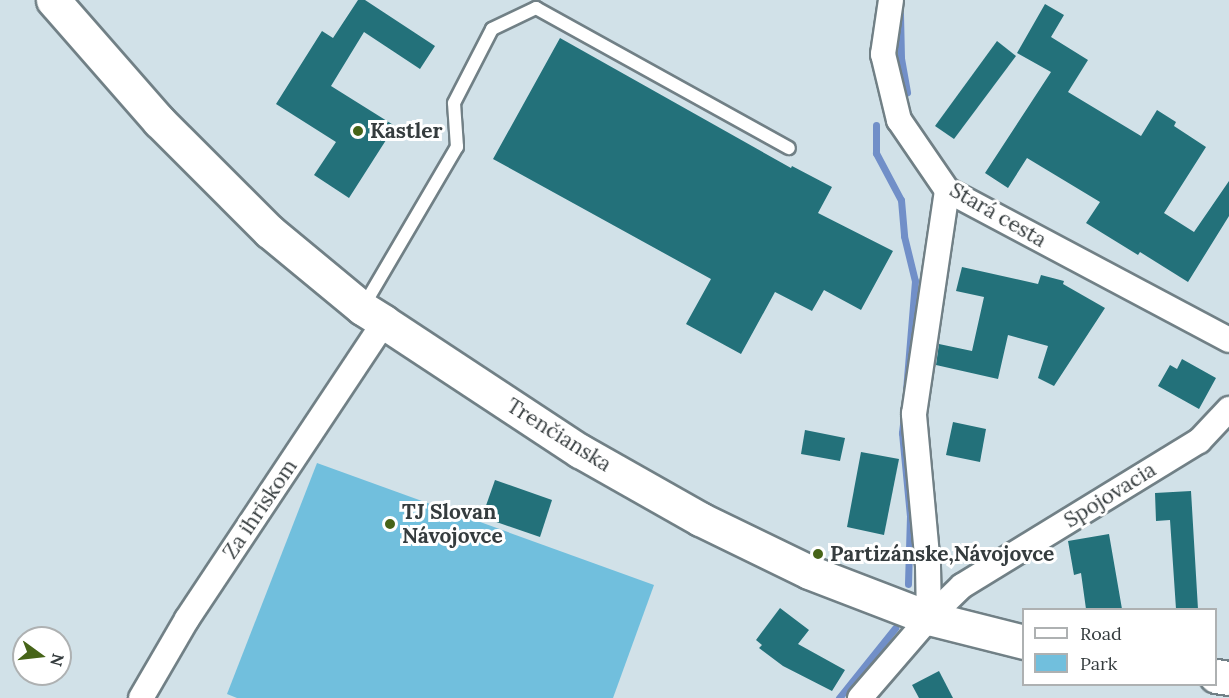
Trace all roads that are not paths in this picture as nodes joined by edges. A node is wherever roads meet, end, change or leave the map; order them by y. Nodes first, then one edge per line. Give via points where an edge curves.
1 (53, 0) edge
2 (891, 0) edge
3 (789, 148) dead end
4 (947, 190) junction
5 (373, 315) junction
6 (1229, 340) edge
7 (1229, 409) edge
8 (929, 618) junction
9 (1022, 642) edge
10 (141, 698) edge
11 (860, 698) edge

1 - 5 main road, Trenčianska via 159,121 269,231
2 - 4 street, Stará cesta via 883,54 899,120
3 - 5 lane via 536,8 492,29 454,103 457,147
4 - 6 street, Stará cesta
4 - 8 street via 914,414
5 - 8 main road, Trenčianska via 580,451 700,519 809,572
5 - 10 street, Za ihriskom
7 - 8 street, Spojovacia via 1199,441 963,586
8 - 9 main road, Trenčianska
8 - 11 street, Spojovacia

